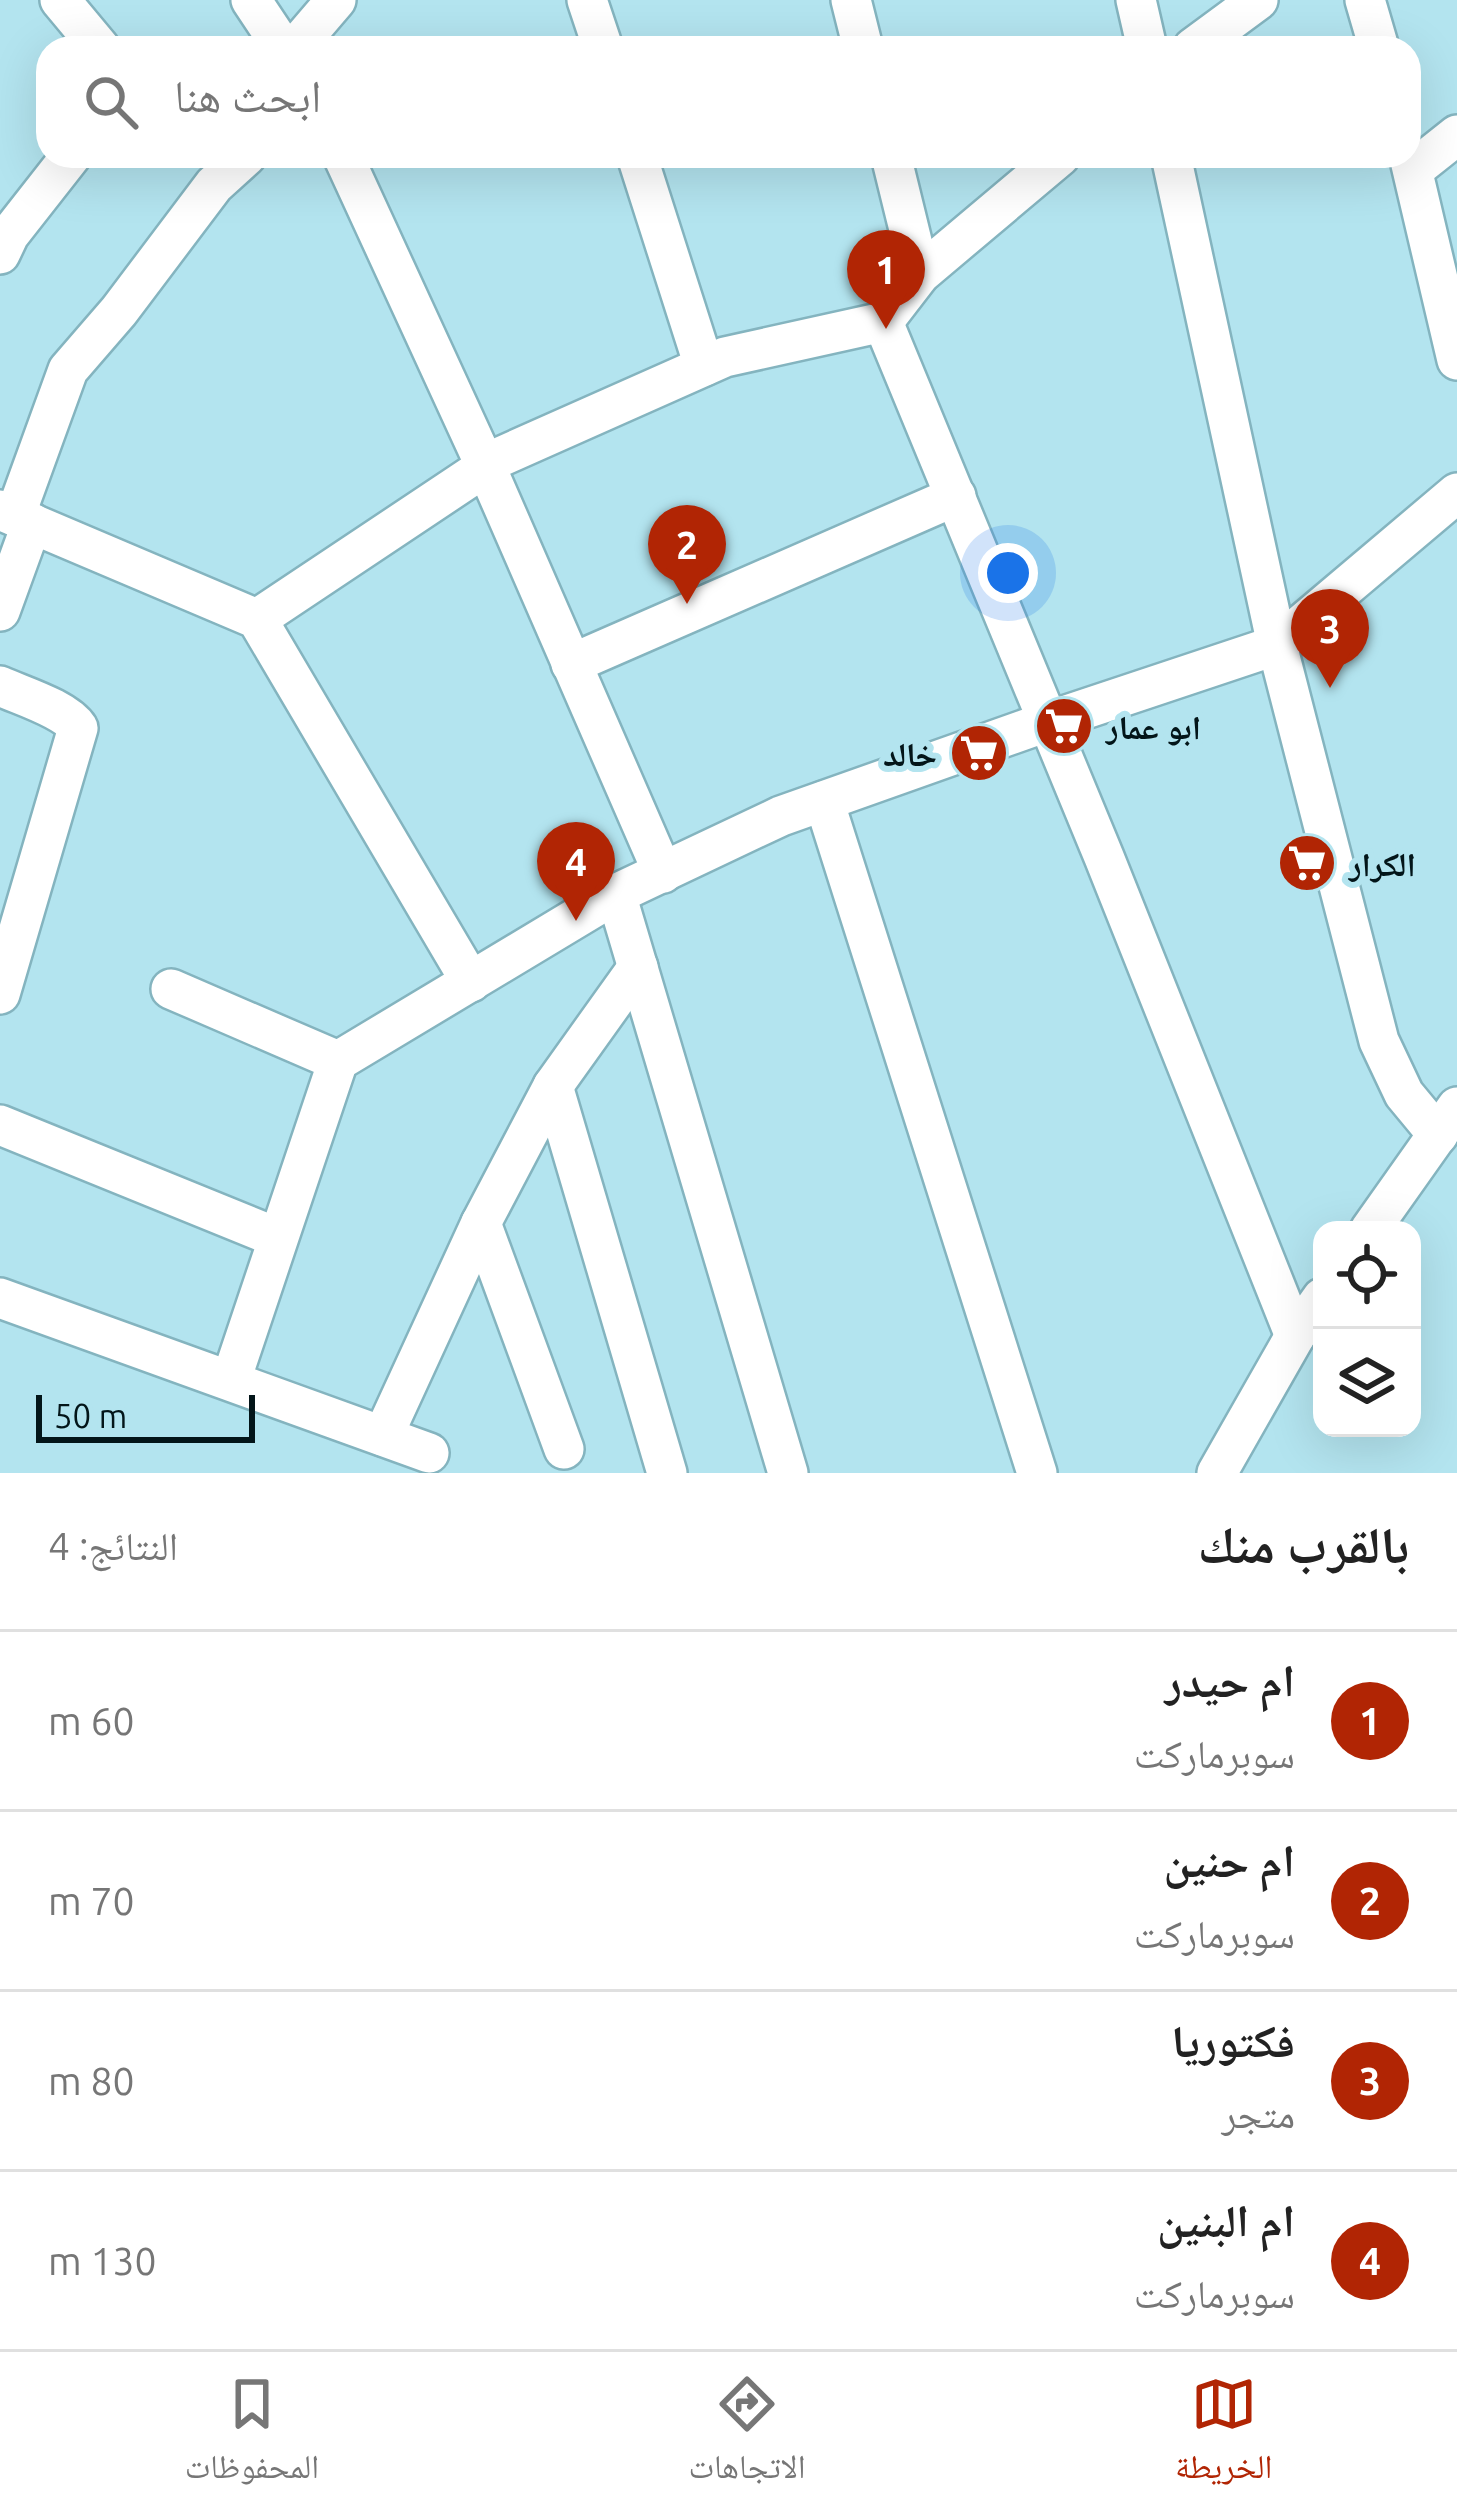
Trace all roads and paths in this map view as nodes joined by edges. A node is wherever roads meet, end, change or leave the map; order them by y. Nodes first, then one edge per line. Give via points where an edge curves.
1 (60, 0) edge
2 (250, 0) edge
3 (336, 0) edge
4 (587, 0) edge
5 (851, 0) edge
6 (1136, 0) edge
7 (1258, 0) edge
8 (1365, 0) edge
9 (90, 36) edge
10 (275, 36) edge
11 (305, 36) edge
12 (599, 36) edge
13 (860, 36) edge
14 (1144, 36) edge
15 (1209, 36) edge
16 (1376, 36) edge
17 (1457, 135) edge
18 (1421, 157) edge
19 (60, 168) edge
20 (349, 168) edge
21 (641, 168) edge
22 (893, 168) edge
23 (1046, 168) edge
24 (1174, 168) edge
25 (1412, 168) edge
26 (202, 171) edge
27 (3, 238) edge
28 (920, 274) junction
29 (883, 322) junction
30 (1457, 360) edge
31 (704, 366) junction
32 (486, 467) junction
33 (1457, 493) edge
34 (956, 496) junction
35 (16, 516) edge
36 (0, 611) edge
37 (257, 619) junction
38 (1277, 645) junction
39 (571, 664) junction
40 (0, 686) edge
41 (1049, 721) junction
42 (824, 801) junction
43 (663, 873) junction
44 (616, 894) junction
45 (638, 967) junction
46 (471, 982) junction
47 (171, 989) dead end
48 (0, 994) edge
49 (338, 1061) junction
50 (553, 1086) junction
51 (1447, 1121) edge
52 (0, 1125) edge
53 (1376, 1221) edge
54 (481, 1223) junction
55 (278, 1238) junction
56 (0, 1298) edge
57 (1313, 1311) edge
58 (1295, 1336) junction
59 (231, 1380) junction
60 (383, 1436) junction
61 (564, 1449) dead end
62 (429, 1453) dead end
63 (667, 1473) edge
64 (788, 1473) edge
65 (1037, 1473) edge
66 (1217, 1473) edge

1 - 9 street
2 - 10 street
3 - 11 street
4 - 12 street
5 - 13 street
6 - 14 street
7 - 15 street
8 - 16 street
17 - 18 street
19 - 27 street
20 - 32 street
21 - 31 street
22 - 28 street
23 - 28 street
24 - 38 street
25 - 30 street
26 - 35 street via 119,311 68,370
28 - 29 street
29 - 31 street
29 - 34 street
31 - 32 street
32 - 37 street
32 - 39 street
33 - 38 street
34 - 39 street
34 - 41 street
35 - 36 street
35 - 37 street
37 - 46 street
38 - 41 street
38 - 51 street via 1379,1041 1404,1094
39 - 43 street
40 - 48 street via 78,728
41 - 42 street
41 - 58 street
42 - 43 street
42 - 65 street
43 - 44 street
44 - 45 street
44 - 46 street
45 - 50 street
45 - 64 street
46 - 49 street
47 - 49 street
49 - 55 street
50 - 54 street
50 - 63 street
51 - 53 street
52 - 55 street
54 - 60 street
54 - 61 street
55 - 59 street
56 - 59 street
57 - 58 street
58 - 66 street
59 - 60 street
60 - 62 street

